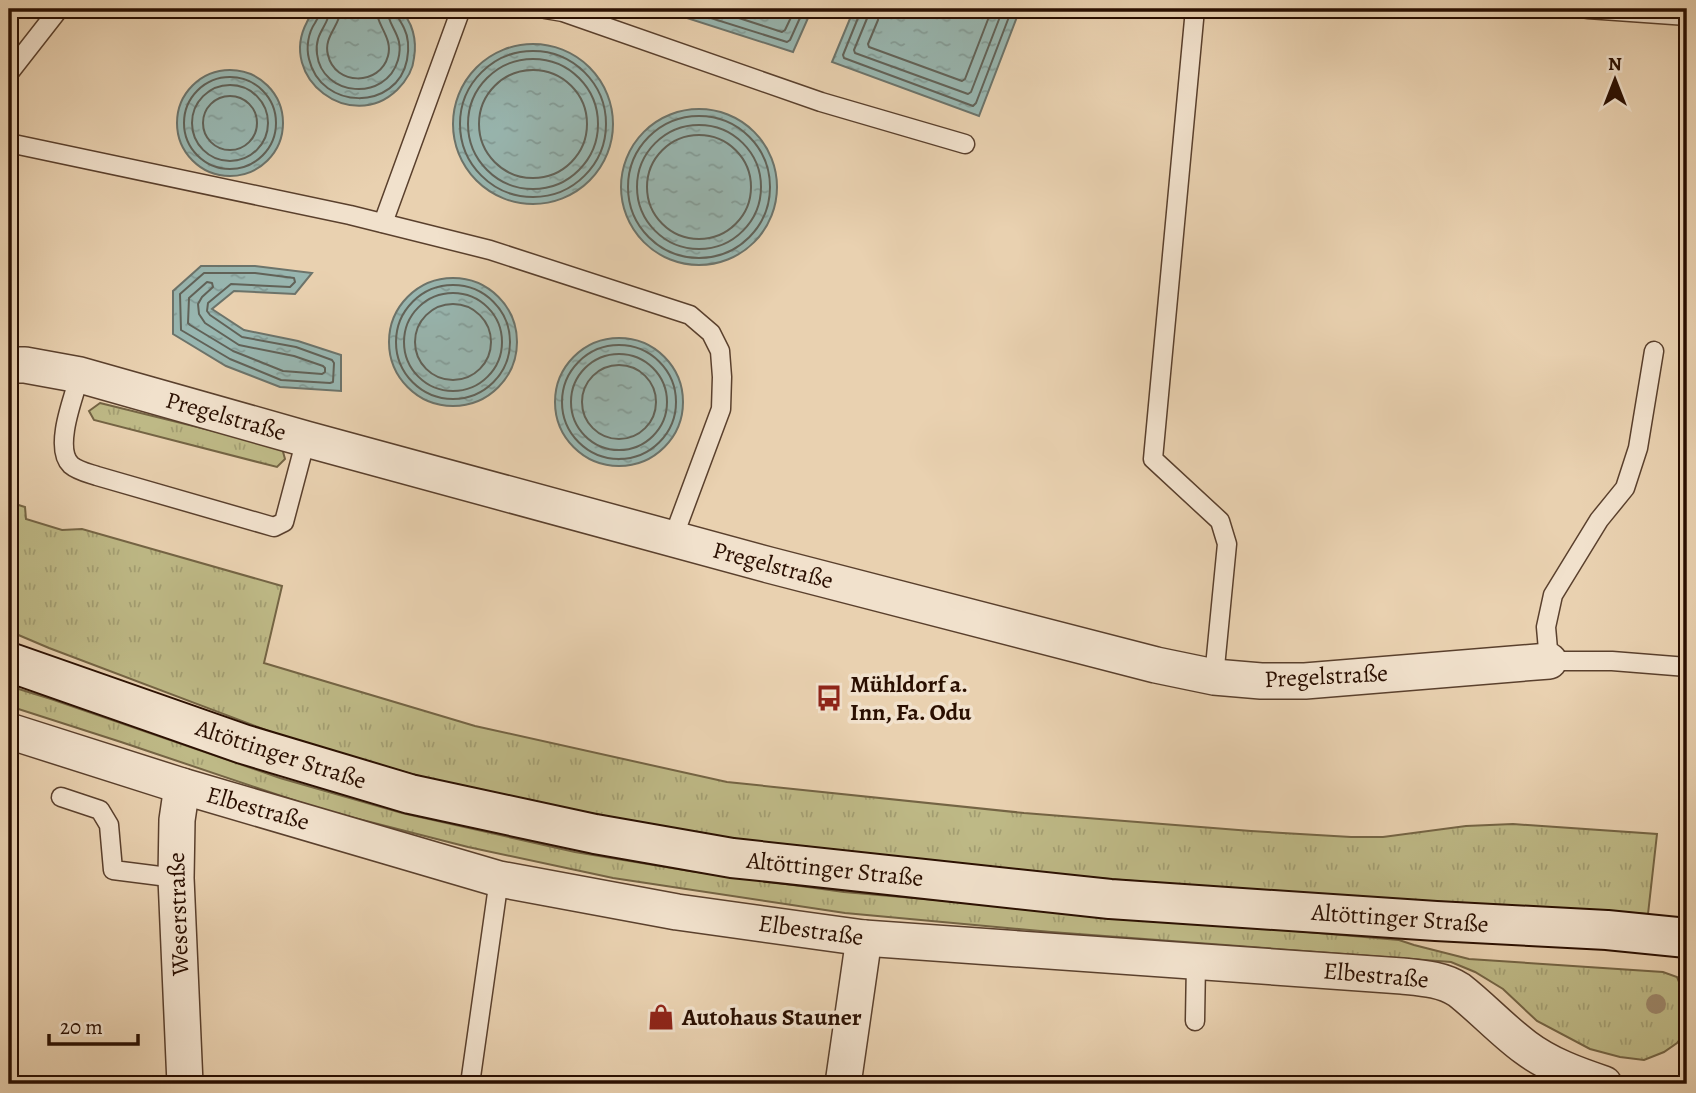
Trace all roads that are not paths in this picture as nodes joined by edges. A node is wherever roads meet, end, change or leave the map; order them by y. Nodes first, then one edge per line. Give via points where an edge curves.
1 (59, 9) edge
2 (461, 9) edge
3 (545, 9) edge
4 (1195, 9) edge
5 (1588, 9) edge
6 (1687, 16) edge
7 (9, 73) edge
8 (9, 143) edge
9 (965, 144) dead end
10 (383, 223) junction
11 (1654, 351) dead end
12 (9, 365) edge
13 (80, 375) junction
14 (306, 439) junction
15 (673, 538) junction
16 (1549, 661) junction
17 (9, 662) edge
18 (1687, 667) edge
19 (1214, 677) junction
20 (9, 731) edge
21 (182, 786) junction
22 (61, 797) dead end
23 (176, 878) junction
24 (499, 879) junction
25 (863, 938) junction
26 (1687, 938) edge
27 (1196, 962) junction
28 (1195, 1021) dead end
29 (185, 1084) edge
30 (470, 1084) edge
31 (844, 1084) edge
32 (1604, 1084) edge

1 - 7 lane
2 - 10 lane
3 - 9 lane via 821,102
4 - 19 lane via 1153,459 1220,521 1227,544
5 - 6 lane
8 - 10 lane
10 - 15 lane via 490,250 690,315 710,333 720,351 721,409
11 - 16 lane via 1625,488 1599,520 1553,595 1546,627
12 - 13 street, Pregelstraße
13 - 14 street, Pregelstraße
13 - 14 lane via 63,442 70,464 96,476 274,527 284,522
14 - 15 street, Pregelstraße
15 - 19 street, Pregelstraße
16 - 18 lane
16 - 19 street, Pregelstraße via 1305,681
17 - 26 main road, Altöttinger Straße via 243,744 410,794 732,858 1110,899
20 - 21 street, Elbestraße
21 - 23 street, Weserstraße
21 - 24 street, Elbestraße
22 - 23 lane via 100,810 109,825 113,870
23 - 29 street, Weserstraße
24 - 25 street, Elbestraße via 677,912
24 - 30 lane
25 - 27 street, Elbestraße
25 - 31 street
27 - 28 lane
27 - 32 street, Elbestraße via 1402,976 1450,984 1543,1059

